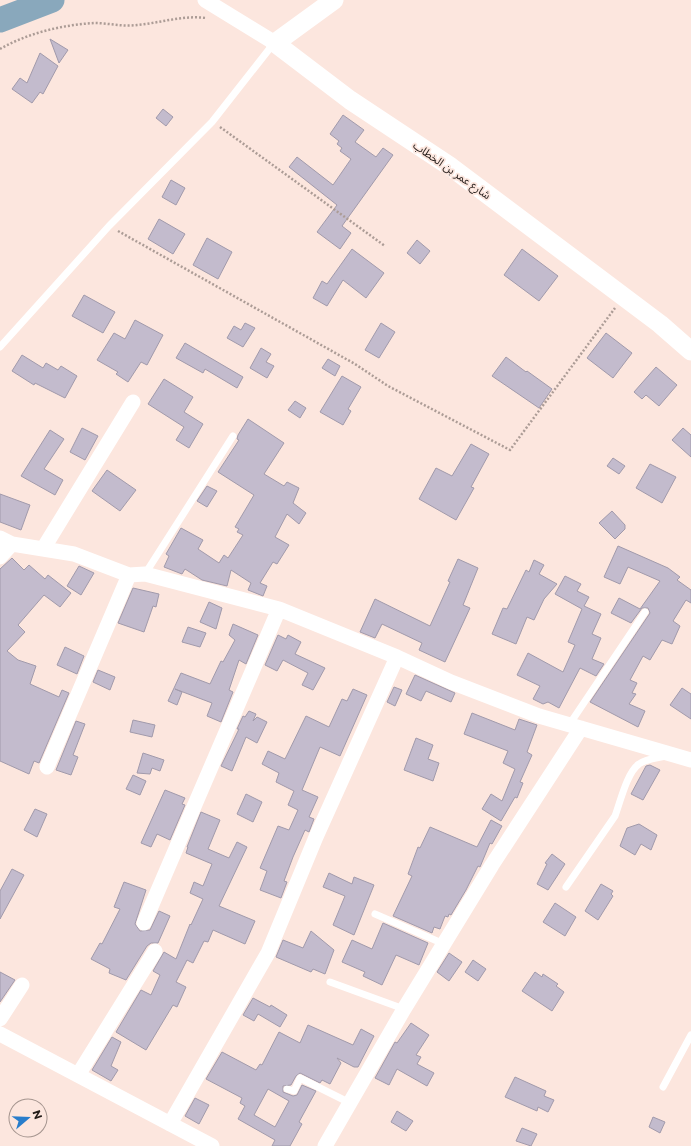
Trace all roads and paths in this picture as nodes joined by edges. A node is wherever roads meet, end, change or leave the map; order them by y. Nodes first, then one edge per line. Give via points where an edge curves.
1 (205, 0) edge
2 (334, 0) edge
3 (208, 18) dead end
4 (274, 43) junction
5 (0, 49) edge
6 (212, 122) junction
7 (109, 226) junction
8 (385, 246) dead end
9 (623, 297) junction
10 (0, 347) edge
11 (691, 351) edge
12 (132, 402) dead end
13 (233, 436) dead end
14 (6, 541) edge
15 (43, 549) junction
16 (0, 557) edge
17 (145, 574) junction
18 (129, 575) junction
19 (279, 609) junction
20 (645, 612) dead end
21 (397, 657) junction
22 (575, 726) junction
23 (674, 755) junction
24 (691, 760) edge
25 (47, 767) dead end
26 (566, 887) dead end
27 (375, 914) dead end
28 (144, 923) dead end
29 (444, 944) junction
30 (155, 951) dead end
31 (330, 982) dead end
32 (22, 985) dead end
33 (404, 1009) junction
34 (0, 1019) edge
35 (0, 1034) edge
36 (691, 1035) edge
37 (78, 1075) junction
38 (663, 1087) dead end
39 (287, 1089) dead end
40 (350, 1103) junction
41 (170, 1124) junction
42 (212, 1146) edge
43 (325, 1146) edge

1 - 4 street, شارع عمر بن الخطاب
2 - 4 street
3 - 5 path via 192,16 135,25 95,23 67,26 33,34
4 - 6 lane
4 - 9 street, شارع عمر بن الخطاب via 350,100 451,168
6 - 7 lane
6 - 8 path
7 - 9 path via 355,364 388,386 510,450
7 - 10 lane
9 - 11 street, شارع عمر بن الخطاب
12 - 15 street
13 - 17 lane
14 - 15 street
14 - 16 street
15 - 18 street via 74,554
17 - 18 street
17 - 19 street
18 - 25 street
19 - 21 street
19 - 28 street
20 - 22 lane
21 - 22 street via 451,682 538,716
21 - 41 street via 316,837 268,953
22 - 23 street
22 - 29 street
23 - 24 street
23 - 26 lane via 646,760 637,765 621,794 615,816
27 - 29 lane
29 - 33 street
30 - 37 street
31 - 33 lane
32 - 34 street
33 - 40 street
35 - 37 street
36 - 38 lane
37 - 41 street
39 - 40 lane via 294,1091 300,1078
40 - 43 street
41 - 42 street

